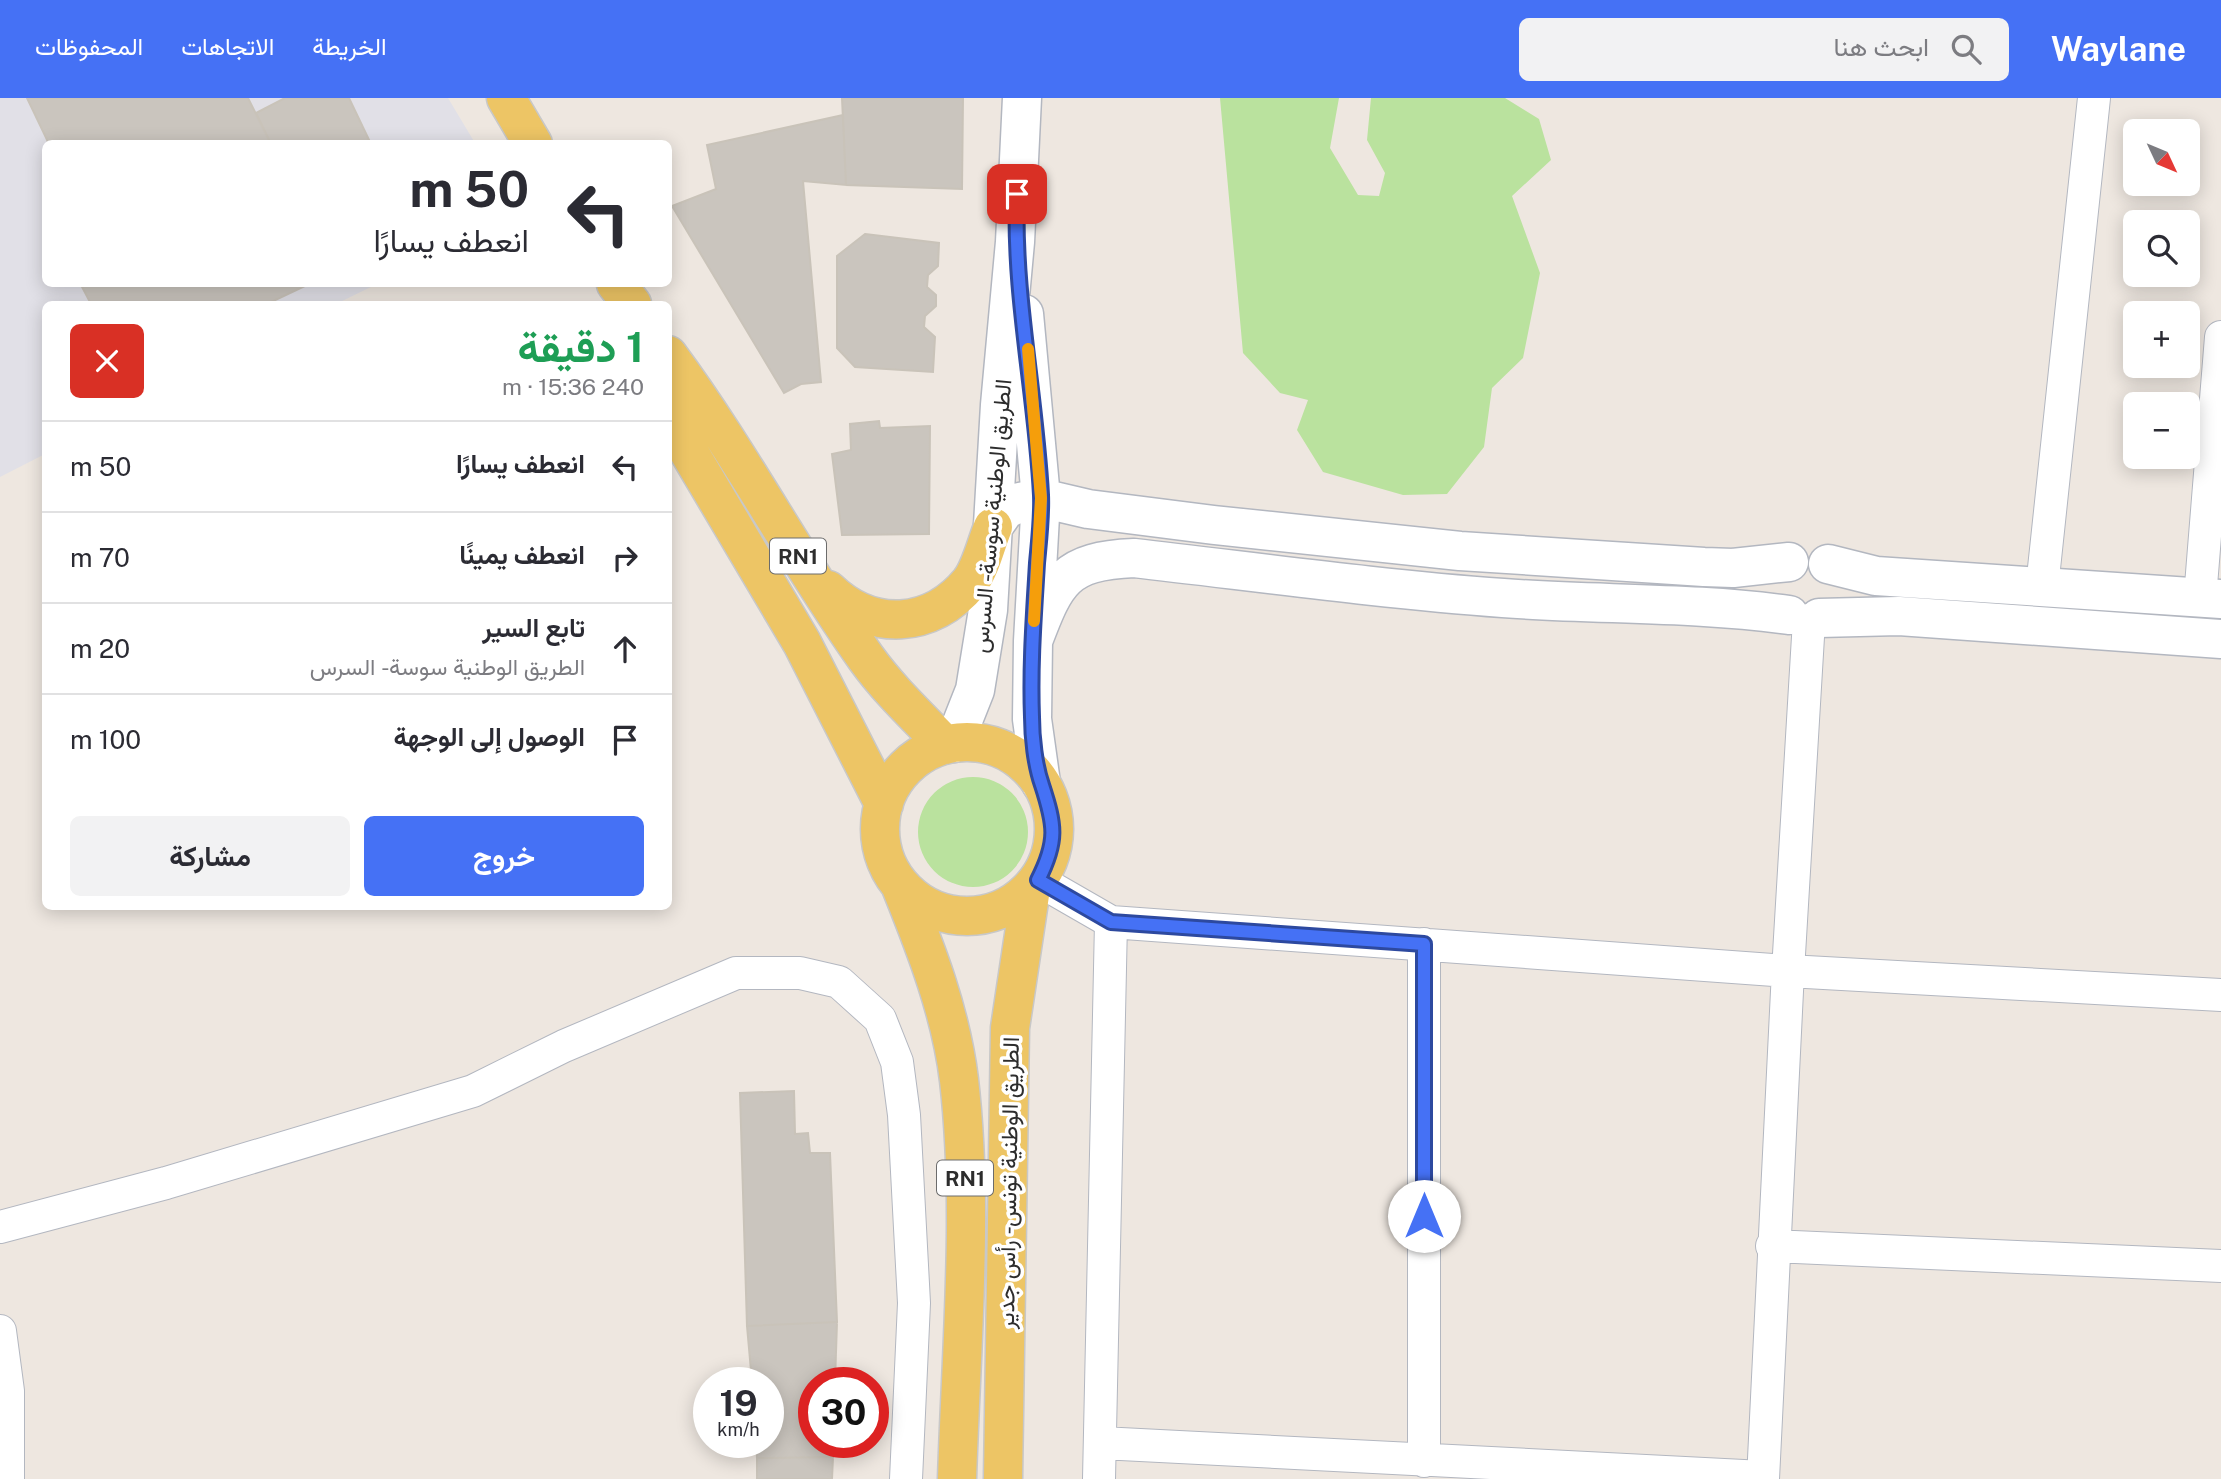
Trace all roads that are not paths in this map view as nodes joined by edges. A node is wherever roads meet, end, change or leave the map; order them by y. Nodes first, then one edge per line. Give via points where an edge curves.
1 (506, 98) edge
2 (1021, 98) edge
3 (2094, 98) edge
4 (531, 140) edge
5 (1015, 242) junction
6 (618, 287) edge
7 (630, 301) edge
8 (2221, 337) edge
9 (672, 360) edge
10 (672, 417) edge
11 (1041, 498) junction
12 (993, 527) junction
13 (1789, 562) junction
14 (1828, 565) junction
15 (806, 568) junction
16 (2042, 587) junction
17 (2210, 598) edge
18 (1805, 618) junction
19 (2221, 639) edge
20 (1032, 641) junction
21 (949, 744) junction
22 (1041, 783) junction
23 (884, 804) junction
24 (1035, 884) junction
25 (901, 887) junction
26 (1111, 922) junction
27 (1424, 944) junction
28 (1788, 971) junction
29 (2221, 995) edge
30 (0, 1227) edge
31 (1772, 1246) junction
32 (2221, 1266) edge
33 (962, 1300) junction
34 (914, 1303) junction
35 (0, 1331) edge
36 (1101, 1443) junction
37 (1424, 1461) junction
38 (1763, 1478) edge
39 (8, 1479) edge
40 (906, 1479) edge
41 (957, 1479) edge
42 (1003, 1479) edge
43 (1099, 1479) edge

1 - 4 main road
2 - 5 main road, الطريق الوطنية سوسة - السرس
3 - 16 street
5 - 11 main road, الطريق الوطنية سوسة - السرس
5 - 12 main road, الطريق الوطنية سوسة - السرس
6 - 7 main road
8 - 17 street
9 - 15 main road, RN1 via 714,416
10 - 23 main road, RN1 via 802,643
11 - 12 main road via 1005,510
11 - 13 main road via 1087,509 1214,525 1495,554 1733,568
11 - 20 main road, الطريق الوطنية سوسة - السرس
12 - 15 main road via 971,580 936,610 904,621 864,616 837,599
12 - 21 main road, الطريق الوطنية سوسة - السرس via 989,610 975,690
13 - 14 main road via 1809,557
13 - 18 main road via 1774,588 1781,608
14 - 16 main road via 1876,576
14 - 18 main road via 1838,583 1838,594 1828,612
15 - 21 main road, RN1 via 868,660
16 - 17 main road
18 - 19 main road via 1899,616
18 - 20 main road via 1735,608 1490,597 1123,559 1102,560 1073,571 1051,594
18 - 28 street
20 - 22 main road, الطريق الوطنية سوسة - السرس via 1032,719
21 - 22 main road, RN1 via 979,743 1003,750 1025,764
21 - 23 main road, RN1 via 919,757 897,778
22 - 24 main road, RN1 via 1055,831 1050,857
23 - 25 main road, RN1 via 880,833 884,853
24 - 25 main road, RN1 via 1000,909 981,916 951,916 924,906
24 - 26 street
24 - 42 main road, الطريق الوطنية تونس - رأس جدير / RN1 via 1010,1028
25 - 33 main road, الطريق الوطنية تونس - رأس جدير / RN1 via 947,1018 959,1079 965,1161
26 - 27 street
26 - 36 street
27 - 28 street
27 - 37 street
28 - 29 street
28 - 31 street
30 - 34 street via 166,1184 473,1091 564,1046 736,973 800,973 839,982 880,1019 897,1062
31 - 32 street
31 - 38 street
33 - 34 street
33 - 41 main road, الطريق الوطنية تونس - رأس جدير / RN1
34 - 40 street
35 - 39 street via 8,1391
36 - 37 street
36 - 43 street
37 - 38 street

